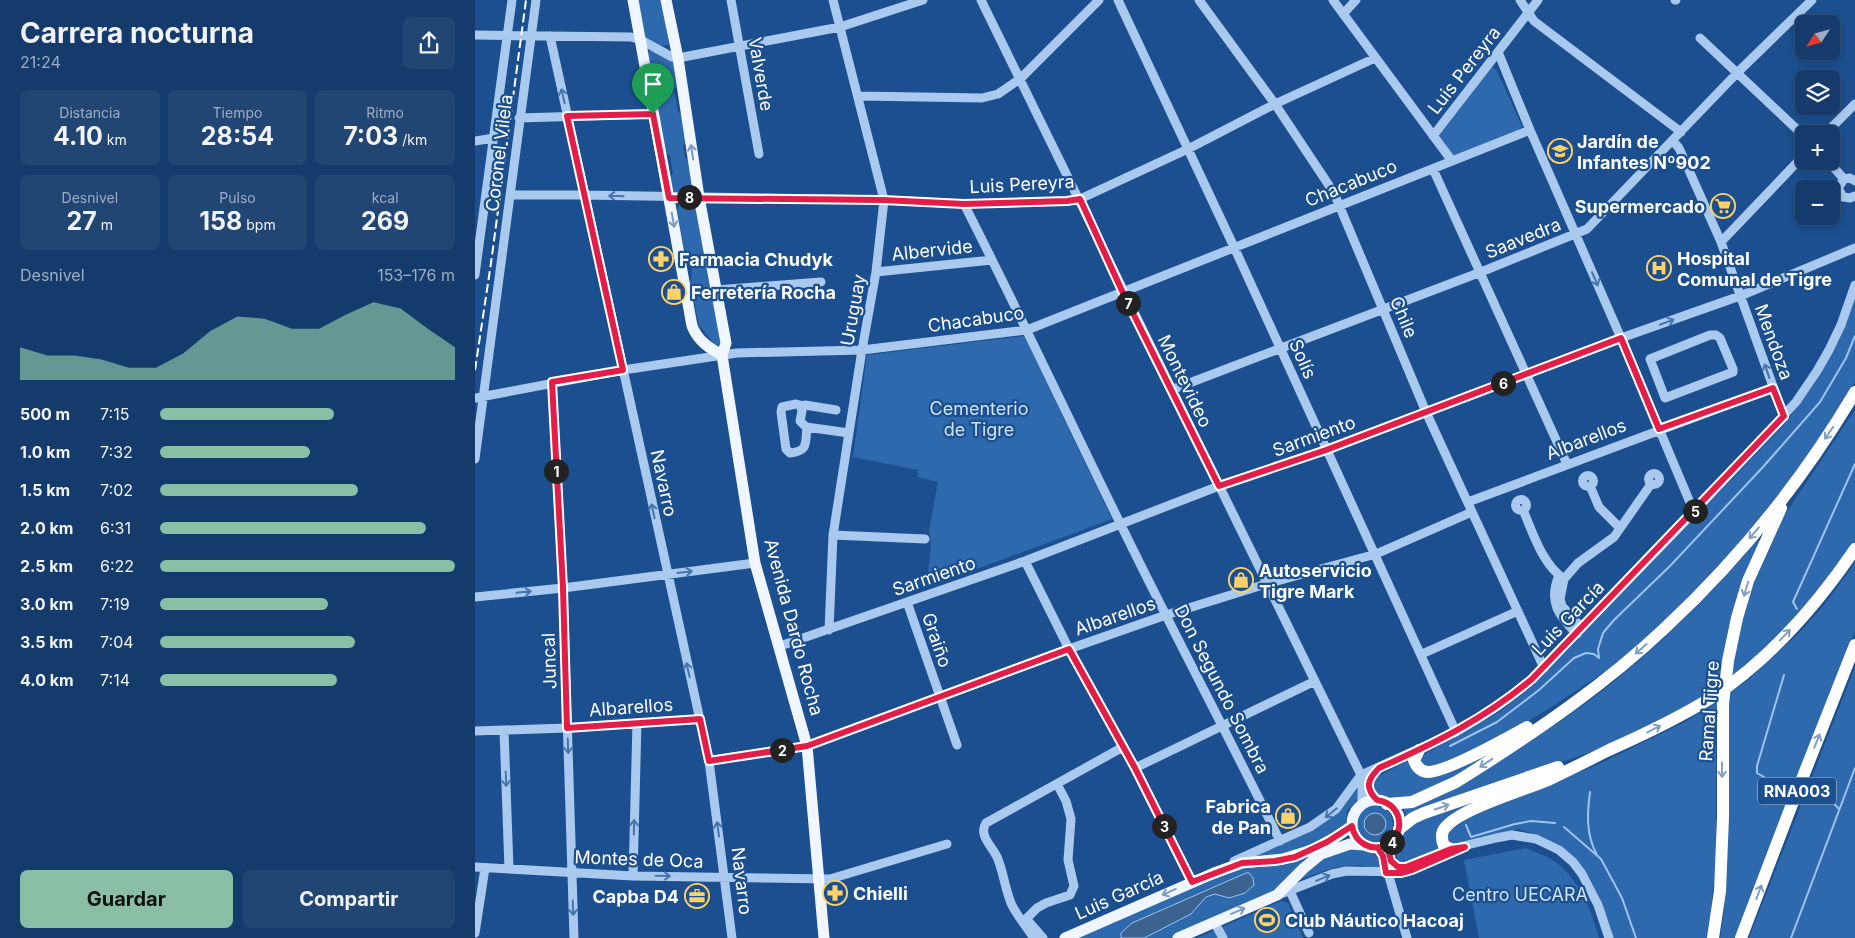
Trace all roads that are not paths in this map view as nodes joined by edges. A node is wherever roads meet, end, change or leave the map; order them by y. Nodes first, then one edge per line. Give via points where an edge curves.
1 (512, 0) edge
2 (536, 0) edge
3 (633, 0) edge
4 (666, 0) edge
5 (731, 0) edge
6 (833, 0) edge
7 (923, 0) edge
8 (981, 0) edge
9 (1099, 0) edge
10 (1118, 0) edge
11 (1333, 0) edge
12 (1356, 0) edge
13 (1520, 0) edge
14 (1538, 0) edge
15 (1811, 0) edge
16 (1204, 2) edge
17 (1529, 12) junction
18 (1343, 14) junction
19 (840, 27) junction
20 (475, 35) edge
21 (507, 36) junction
22 (532, 36) junction
23 (549, 36) junction
24 (1701, 38) dead end
25 (641, 40) junction
26 (740, 46) junction
27 (1498, 52) junction
28 (678, 58) junction
29 (1375, 58) junction
30 (1738, 72) junction
31 (1019, 79) junction
32 (858, 96) junction
33 (1275, 104) junction
34 (1855, 104) edge
35 (653, 114) junction
36 (567, 116) junction
37 (519, 118) junction
38 (1834, 125) edge
39 (1795, 127) edge
40 (1530, 130) junction
41 (1681, 132) junction
42 (1433, 136) junction
43 (494, 138) junction
44 (475, 141) edge
45 (1673, 141) junction
46 (1188, 149) junction
47 (759, 154) dead end
48 (1452, 161) junction
49 (1795, 164) edge
50 (1433, 168) junction
51 (1836, 170) edge
52 (1844, 179) junction
53 (1855, 181) edge
54 (584, 195) junction
55 (510, 196) junction
56 (1855, 196) edge
57 (699, 197) junction
58 (669, 198) junction
59 (1080, 199) junction
60 (883, 200) junction
61 (964, 204) junction
62 (1339, 205) junction
63 (1575, 235) junction
64 (478, 237) edge
65 (1721, 242) junction
66 (1235, 247) junction
67 (1855, 248) edge
68 (992, 260) junction
69 (876, 272) junction
70 (1481, 272) junction
71 (475, 275) edge
72 (821, 282) dead end
73 (1855, 285) edge
74 (716, 290) junction
75 (1123, 293) junction
76 (1740, 296) junction
77 (1383, 309) junction
78 (1027, 330) junction
79 (1621, 338) junction
80 (1280, 348) junction
81 (862, 350) junction
82 (722, 355) junction
83 (623, 370) junction
84 (1526, 374) junction
85 (1656, 378) junction
86 (552, 382) junction
87 (1640, 384) junction
88 (1773, 388) junction
89 (1171, 390) junction
90 (1855, 392) edge
91 (479, 398) edge
92 (802, 408) junction
93 (836, 410) dead end
94 (1426, 412) junction
95 (1784, 416) junction
96 (807, 427) junction
97 (1659, 429) junction
98 (849, 433) junction
99 (1326, 450) junction
100 (475, 459) edge
101 (1567, 464) junction
102 (1651, 484) dead end
103 (1219, 486) junction
104 (1590, 486) dead end
105 (1786, 496) junction
106 (1468, 502) junction
107 (1523, 510) dead end
108 (1472, 512) junction
109 (1694, 512) junction
110 (1121, 524) junction
111 (1620, 528) junction
112 (833, 535) junction
113 (925, 539) dead end
114 (1855, 549) edge
115 (1376, 554) junction
116 (1025, 561) junction
117 (755, 563) junction
118 (667, 574) junction
119 (1561, 577) junction
120 (1266, 584) junction
121 (563, 588) junction
122 (475, 596) edge
123 (907, 602) junction
124 (1518, 611) junction
125 (1166, 615) junction
126 (829, 630) junction
127 (1580, 631) junction
128 (1855, 645) edge
129 (780, 646) junction
130 (1069, 649) junction
131 (1421, 654) junction
132 (1544, 668) junction
133 (1315, 681) junction
134 (1584, 695) junction
135 (940, 698) junction
136 (700, 719) junction
137 (637, 723) junction
138 (1223, 726) junction
139 (567, 728) junction
140 (504, 730) junction
141 (475, 731) edge
142 (1456, 732) junction
143 (957, 745) dead end
144 (807, 746) junction
145 (1123, 746) junction
146 (1419, 750) junction
147 (1610, 750) junction
148 (709, 761) junction
149 (1135, 768) junction
150 (1379, 768) junction
151 (1361, 775) junction
152 (1057, 784) junction
153 (1368, 789) junction
154 (1382, 802) junction
155 (1361, 805) junction
156 (1352, 826) junction
157 (1399, 829) junction
158 (1280, 841) junction
159 (947, 844) dead end
160 (1363, 845) junction
161 (1383, 846) junction
162 (1465, 847) junction
163 (1451, 849) junction
164 (1391, 861) junction
165 (475, 867) edge
166 (485, 868) junction
167 (509, 869) junction
168 (572, 873) junction
169 (1214, 873) junction
170 (1386, 873) junction
171 (633, 876) junction
172 (725, 878) junction
173 (820, 879) junction
174 (1192, 882) junction
175 (1290, 891) junction
176 (1277, 895) junction
177 (1023, 918) junction
178 (1214, 922) junction
179 (475, 933) edge
180 (1309, 933) dead end
181 (574, 938) edge
182 (732, 938) edge
183 (824, 938) edge
184 (1034, 938) edge
185 (1043, 938) edge
186 (1065, 938) edge
187 (1177, 938) edge
188 (1223, 938) edge
189 (1407, 938) edge
190 (1609, 938) edge
191 (1713, 938) edge
192 (1741, 938) edge

1 - 21 street
2 - 22 street, Coronel Vilela
3 - 25 main road
4 - 28 main road, Avenida Dardo Rocha
5 - 26 street, Valverde
6 - 19 street, Uruguay
7 - 19 street
8 - 31 street, Montevideo
9 - 31 street
10 - 46 street, Solís
11 - 18 street
12 - 18 street
13 - 17 street
14 - 17 street, Luis Pereyra
15 - 30 street, Saavedra
16 - 33 street, Chile
17 - 27 street, Luis Pereyra
17 - 41 street via 1534,22
18 - 29 street
19 - 26 street
19 - 32 street, Uruguay
20 - 21 street
21 - 22 street
21 - 43 street
22 - 23 street
22 - 37 street, Coronel Vilela
23 - 25 street via 631,37
36 -> 23 street, Navarro
24 - 30 street
25 - 28 street
25 - 35 main road
26 - 28 street
26 - 47 street, Valverde
27 - 40 street
27 - 42 street, Luis Pereyra
57 -> 28 main road, Avenida Dardo Rocha
29 - 33 street, Luis Pereyra
29 - 42 street
30 - 39 street
30 - 41 street, Saavedra
31 - 32 street via 998,94 982,98
31 - 59 street, Montevideo
32 - 60 street, Uruguay
33 - 46 street, Luis Pereyra
33 - 62 street, Chile
34 - 38 street
35 - 36 street
35 - 58 main road
36 - 37 street
36 - 54 street, Navarro
37 - 55 street, Coronel Vilela
40 - 48 street, Chacabuco
40 - 63 street
41 - 45 street, Saavedra
42 - 48 street
43 - 44 street
43 - 64 street
45 - 63 street, Saavedra via 1587,229
45 - 65 street, Mendoza
46 - 59 street, Luis Pereyra
46 - 66 street, Solís
48 - 50 street, Chacabuco
49 - 65 street
50 - 62 street, Chacabuco
50 - 70 street
51 - 52 street
52 - 53 street
52 - 56 street via 1838,188 1841,194 1846,198
54 - 55 street, Luis Pereyra
58 -> 54 street, Luis Pereyra
54 - 83 street, Navarro
55 - 91 street, Coronel Vilela
57 - 58 street, Luis Pereyra
57 - 60 street, Luis Pereyra
57 - 74 main road, Avenida Dardo Rocha
58 -> 82 main road via 692,326 696,336 707,347
59 - 61 street, Luis Pereyra
59 - 75 street, Montevideo
60 - 61 street, Luis Pereyra
60 - 69 street, Uruguay
61 - 68 street, Don Segundo Sombra
62 - 66 street, Chacabuco
62 - 77 street, Chile
63 - 70 street, Saavedra
63 -> 79 street
64 - 71 street
65 - 76 street, Mendoza
66 - 75 street, Chacabuco
66 - 80 street, Solís
67 - 76 street, Sarmiento
68 - 69 street, Albervide
68 - 78 street, Don Segundo Sombra
69 - 81 street, Uruguay
70 - 77 street, Saavedra
70 - 84 street
72 - 74 street
73 - 95 street, Luis García via 1829,350 1801,396
74 - 82 main road, Avenida Dardo Rocha via 726,343
75 - 78 street, Chacabuco
75 - 89 street, Montevideo
79 -> 76 street, Sarmiento
88 -> 76 street, Mendoza
77 - 80 street, Saavedra
77 - 94 street, Chile
78 - 81 street, Chacabuco
78 - 110 street, Don Segundo Sombra
79 - 84 street, Sarmiento
79 - 87 street
80 - 89 street, Saavedra
80 - 99 street, Solís
81 - 82 street, Chacabuco
81 - 98 street, Uruguay
82 - 83 street, Chacabuco
82 - 117 main road, Avenida Dardo Rocha
83 - 86 street, Chacabuco
118 -> 83 street, Navarro
84 - 94 street, Sarmiento
84 - 101 street
85 - 85 street via 1666,399 1730,374 1733,369 1721,338 1711,335 1652,357 1650,362
85 - 87 street
86 - 91 street, Chacabuco
86 - 121 street, Juncal
87 - 97 street
88 - 95 street, Mendoza
88 - 97 street, Albarellos
89 - 103 street, Montevideo
90 -> 105 highway
91 - 100 street, Coronel Vilela
92 - 93 street via 805,404
92 - 96 street via 800,421
92 - 96 street via 796,404 781,409 786,449 790,453 801,452 805,447
94 - 99 street, Sarmiento
94 - 106 street, Chile
95 - 109 street, Luis García
96 - 98 street
97 - 101 street, Albarellos
97 - 109 street
98 - 112 street, Uruguay
99 - 103 street, Sarmiento
99 - 115 street, Solís
101 - 106 street, Albarellos
102 - 111 street
103 - 110 street, Sarmiento
103 - 120 street, Montevideo
104 - 111 street via 1599,507
105 -> 134 highway via 1711,583 1672,621
105 -> 191 highway, Ramal Tigre via 1748,581 1728,660 1723,704 1720,891
106 - 108 street, Chile
107 - 119 street via 1538,545
108 - 115 street, Albarellos
108 - 124 street, Chile
109 - 127 street, Luis García
110 - 116 street, Sarmiento
110 - 125 street, Don Segundo Sombra
111 - 119 street via 1607,543
112 - 113 street
112 - 126 street, Uruguay
147 -> 114 highway via 1680,716 1741,676 1805,615
115 - 120 street, Albarellos
115 - 131 street, Solís
116 - 123 street, Sarmiento
116 - 130 street
118 -> 117 street
117 - 129 main road, Avenida Dardo Rocha
118 - 121 street
136 -> 118 street, Navarro
119 - 127 street via 1562,606
120 - 125 street, Albarellos
120 - 133 street, Montevideo
122 -> 121 street
121 - 139 street, Juncal
123 - 126 street, Sarmiento
123 - 135 street, Graiño
124 - 131 street
124 - 132 street, Chile
125 - 130 street, Albarellos
125 - 138 street, Don Segundo Sombra
126 - 129 street, Sarmiento
127 - 132 street, Luis García
192 -> 128 highway, RNA003
129 - 144 main road, Avenida Dardo Rocha
130 - 135 street, Albarellos
130 - 145 street
131 - 142 street, Solís
132 - 142 street, Luis García via 1499,705
133 - 138 street
133 - 151 street, Montevideo
134 - 146 highway via 1450,766 1430,772 1420,769 1414,760
134 -> 154 highway via 1456,782 1412,802
135 - 143 street, Graiño
135 - 144 street, Albarellos
136 - 137 street, Albarellos
136 - 148 street, Navarro
137 - 139 street, Albarellos
171 -> 137 street
138 - 149 street
138 - 158 street, Don Segundo Sombra
139 - 140 street, Albarellos
139 -> 168 street, Juncal
140 - 141 street, Albarellos
140 -> 167 street
142 - 146 street, Luis García
144 - 148 street, Albarellos
144 - 173 main road, Avenida Dardo Rocha
145 - 149 street
145 - 152 street
146 - 150 street, Luis García
157 -> 147 highway via 1424,813
147 - 163 highway via 1455,820 1442,837 1445,846
172 -> 148 street, Navarro
149 - 174 street
150 - 151 street, Luis García
150 - 153 street via 1369,781
151 - 153 street, Montevideo
151 - 155 street, Montevideo
151 -> 158 street, Luis García via 1336,809 1310,827
152 - 177 street via 1071,819 1068,860 1074,886 1070,895 1046,903
152 - 177 street via 986,823 983,828 985,838 997,855 1014,908
153 - 154 street, Montevideo
154 - 155 main road
154 - 157 main road via 1392,807 1398,817
155 - 156 main road via 1354,814
156 - 160 main road via 1355,837
156 - 169 main road, Luis García via 1295,857 1242,863
157 - 161 main road via 1393,841
158 - 169 street, Luis García
159 - 173 street, Montes de Oca via 830,879
160 - 161 main road
160 - 176 main road via 1350,844 1321,854
161 - 164 street
161 - 170 street
162 - 163 street
162 - 170 street via 1412,870
162 - 190 street via 1512,835 1535,839 1559,850 1582,874 1598,905
163 - 164 street via 1402,868
164 - 170 street
165 - 166 street, Montes de Oca
166 - 167 street, Montes de Oca
166 - 179 street
167 - 168 street, Montes de Oca
168 - 171 street, Montes de Oca
168 -> 181 street, Juncal
169 - 174 main road, Luis García
175 -> 170 street via 1347,870
170 - 189 street
171 -> 172 street, Montes de Oca
172 - 173 street, Montes de Oca
172 - 182 street, Navarro
173 - 183 main road, Avenida Dardo Rocha
174 -> 186 main road, Luis García
175 - 176 street
175 - 180 street
178 -> 176 main road
177 - 184 street
177 - 185 street
178 - 187 main road
178 - 188 street

